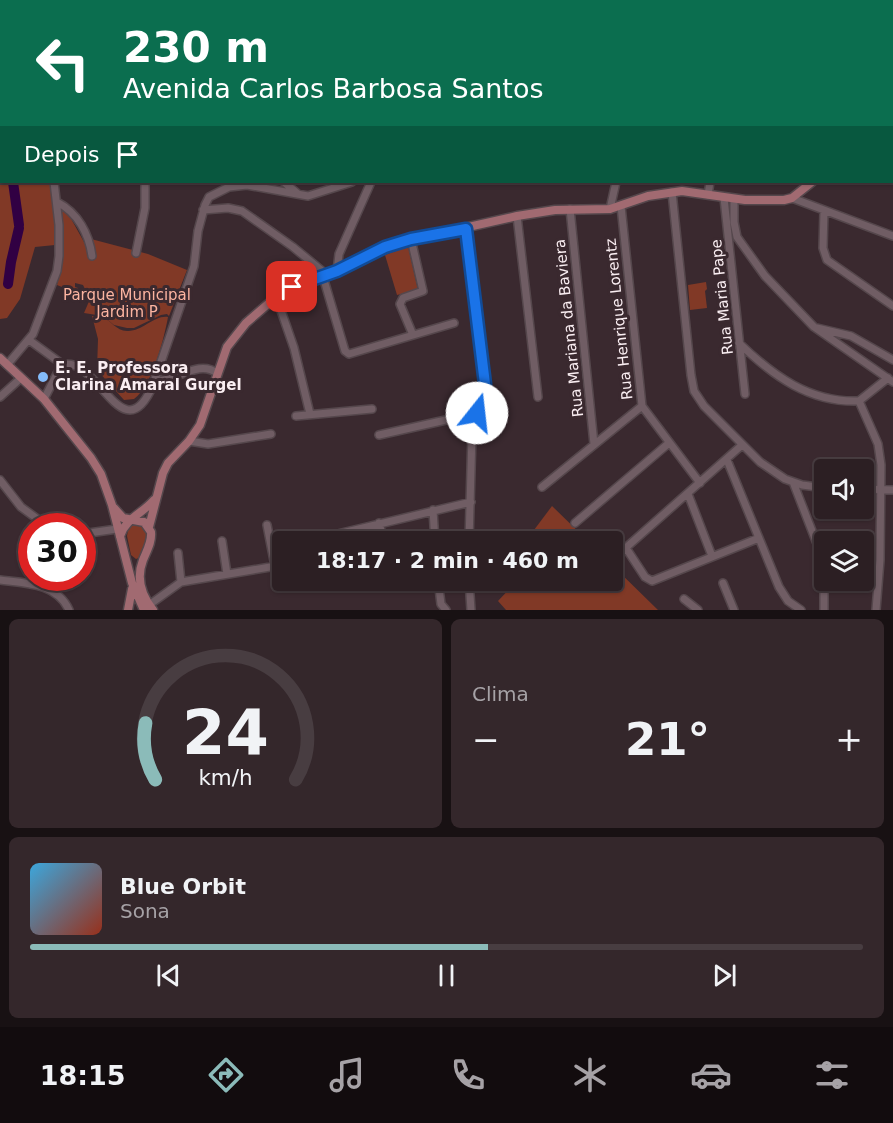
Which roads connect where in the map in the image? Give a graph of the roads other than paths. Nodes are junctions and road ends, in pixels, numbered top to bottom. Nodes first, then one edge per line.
1 (54, 183) edge
2 (145, 183) edge
3 (285, 183) edge
4 (349, 183) edge
5 (371, 183) edge
6 (616, 183) edge
7 (710, 183) edge
8 (811, 183) edge
9 (672, 192) junction
10 (708, 195) junction
11 (300, 196) junction
12 (729, 198) junction
13 (792, 198) junction
14 (57, 202) junction
15 (621, 206) junction
16 (570, 209) junction
17 (610, 209) junction
18 (203, 210) junction
19 (824, 211) junction
20 (517, 216) junction
21 (466, 229) junction
22 (893, 236) edge
23 (737, 237) junction
24 (411, 239) junction
25 (730, 243) junction
26 (136, 253) dead end
27 (92, 256) dead end
28 (337, 271) junction
29 (324, 275) junction
30 (276, 296) junction
31 (893, 306) edge
32 (454, 323) dead end
33 (814, 327) junction
34 (413, 335) junction
35 (29, 340) junction
36 (739, 343) junction
37 (0, 358) edge
38 (893, 360) edge
39 (62, 364) junction
40 (8, 365) junction
41 (217, 373) junction
42 (21, 378) junction
43 (890, 380) edge
44 (155, 381) junction
45 (745, 394) dead end
46 (0, 397) edge
47 (538, 397) dead end
48 (44, 399) junction
49 (861, 404) junction
50 (642, 405) junction
51 (372, 409) dead end
52 (477, 413) junction
53 (310, 414) junction
54 (296, 416) dead end
55 (271, 434) dead end
56 (380, 435) dead end
57 (189, 441) junction
58 (669, 443) junction
59 (594, 444) junction
60 (742, 445) junction
61 (727, 460) junction
62 (0, 480) edge
63 (793, 482) junction
64 (700, 483) junction
65 (814, 486) edge
66 (542, 487) dead end
67 (874, 489) edge
68 (881, 489) junction
69 (893, 490) edge
70 (688, 494) junction
71 (155, 500) junction
72 (471, 502) junction
73 (112, 506) junction
74 (433, 510) junction
75 (29, 513) edge
76 (132, 520) junction
77 (379, 523) junction
78 (575, 523) dead end
79 (267, 525) dead end
80 (149, 527) junction
81 (348, 531) edge
82 (381, 531) edge
83 (434, 531) edge
84 (470, 531) edge
85 (118, 532) junction
86 (96, 533) edge
87 (759, 538) junction
88 (222, 541) dead end
89 (272, 544) edge
90 (626, 548) junction
91 (623, 551) edge
92 (177, 553) dead end
93 (712, 556) junction
94 (126, 559) junction
95 (143, 561) junction
96 (272, 567) edge
97 (227, 574) junction
98 (0, 580) edge
99 (181, 582) junction
100 (132, 583) junction
101 (723, 583) dead end
102 (439, 591) edge
103 (470, 591) edge
104 (684, 599) dead end
105 (788, 601) junction
106 (144, 606) edge
107 (696, 608) edge
108 (445, 609) edge
109 (69, 610) edge
110 (128, 610) edge
111 (471, 610) edge
112 (734, 610) edge
113 (789, 610) edge
114 (801, 610) edge
115 (824, 610) edge
116 (876, 610) edge

1 - 14 street
2 - 26 street
3 - 11 street
4 - 11 street
5 - 28 street
6 - 17 street
7 - 10 street
8 - 13 main road
9 - 10 main road
9 - 15 main road
9 - 60 street
10 - 12 main road
11 - 18 street
12 - 13 main road
12 - 23 street
12 - 25 street, Rua Maria Pape
13 - 19 street
14 - 27 street
14 - 35 street
15 - 17 main road
15 - 50 street, Rua Henrique Lorentz
16 - 17 main road
16 - 20 main road
16 - 59 street, Rua Mariana da Baviera
18 - 29 street
18 - 44 street
19 - 22 street
19 - 31 street
20 - 21 main road
20 - 47 street
21 - 24 main road
21 - 52 street
23 - 25 street
23 - 33 street
24 - 28 main road
24 - 34 street
25 - 36 street, Rua Maria Pape
28 - 29 main road
29 - 30 main road
29 - 34 street
30 - 41 main road
30 - 53 street
32 - 34 street
33 - 38 street
33 - 43 street
35 - 39 street
35 - 40 street
36 - 45 street, Rua Maria Pape
36 - 49 street
37 - 40 main road
39 - 44 street
39 - 48 street
40 - 42 main road
41 - 44 street
41 - 57 main road
42 - 46 street
42 - 48 main road
43 - 49 street
48 - 73 main road
49 - 68 street
50 - 58 street, Rua Henrique Lorentz
50 - 59 street
51 - 53 street
52 - 56 street
52 - 72 street
53 - 54 street
55 - 57 street
57 - 71 main road
58 - 64 street, Rua Henrique Lorentz
58 - 78 street
59 - 66 street
60 - 61 street
60 - 63 street
61 - 64 street
61 - 87 street
62 - 75 street
63 - 65 street
63 - 115 street
64 - 70 street
67 - 68 street
68 - 69 street
68 - 116 street
70 - 90 street
70 - 93 street
71 - 76 main road
71 - 80 main road
72 - 74 street
72 - 84 street
73 - 76 main road
73 - 85 main road
74 - 77 street
74 - 83 street
76 - 80 main road
76 - 85 main road
77 - 81 street
77 - 82 street
79 - 89 street
80 - 95 main road
85 - 86 street
85 - 94 main road
87 - 93 street
87 - 105 street
88 - 97 street
90 - 91 street
90 - 93 street
92 - 99 street
94 - 95 main road
94 - 100 main road
95 - 106 main road
96 - 97 street
97 - 99 street
98 - 109 street
99 - 106 street
100 - 106 main road
100 - 110 main road
101 - 112 street
102 - 108 street
103 - 111 street
104 - 107 street
105 - 113 street
105 - 114 street

